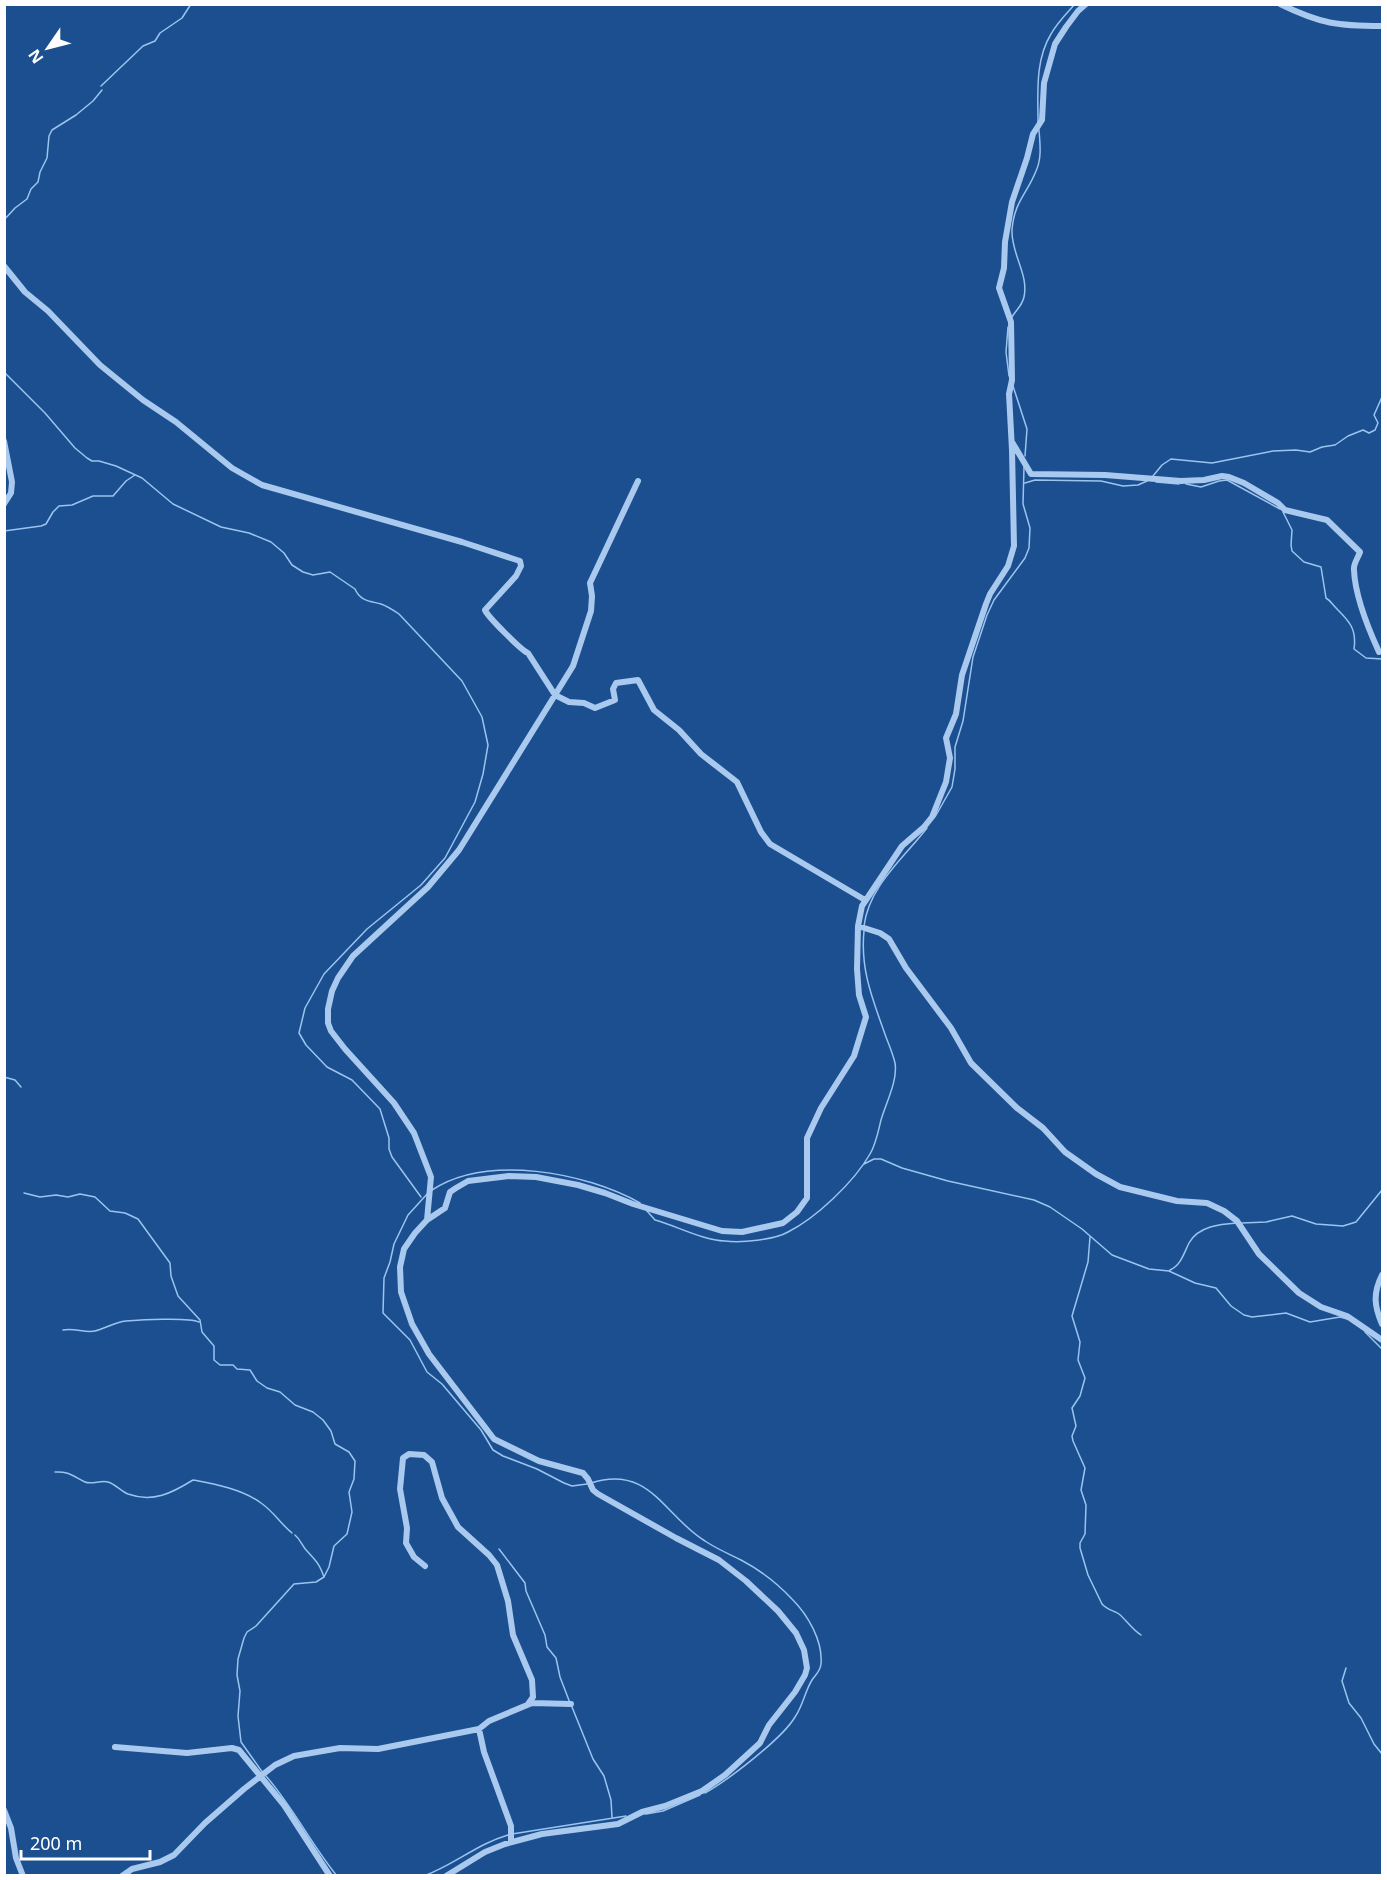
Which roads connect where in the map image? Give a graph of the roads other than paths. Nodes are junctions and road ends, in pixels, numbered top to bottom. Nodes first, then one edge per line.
1 (1086, 4) edge
2 (1280, 4) edge
3 (1383, 26) edge
4 (4, 266) edge
5 (4, 441) edge
6 (1012, 442) junction
7 (638, 481) dead end
8 (4, 504) edge
9 (1379, 652) dead end
10 (555, 695) junction
11 (865, 900) junction
12 (858, 926) junction
13 (427, 1220) junction
14 (1383, 1275) edge
15 (1383, 1324) edge
16 (1383, 1340) edge
17 (425, 1566) dead end
18 (528, 1704) junction
19 (571, 1704) dead end
20 (479, 1729) junction
21 (115, 1748) dead end
22 (260, 1778) junction
23 (4, 1810) edge
24 (512, 1842) junction
25 (23, 1875) edge
26 (122, 1875) edge
27 (330, 1875) edge
28 (446, 1875) edge

1 - 6 street
2 - 3 street
4 - 10 street
5 - 8 street
6 - 9 street
6 - 11 street
7 - 10 street
10 - 11 street
10 - 13 street
11 - 12 street
12 - 13 street
12 - 16 street
13 - 24 street
14 - 15 street
17 - 18 street
18 - 19 street
18 - 20 street
20 - 22 street
20 - 24 street
21 - 22 street
22 - 26 street
22 - 27 street
23 - 25 street
24 - 28 street

